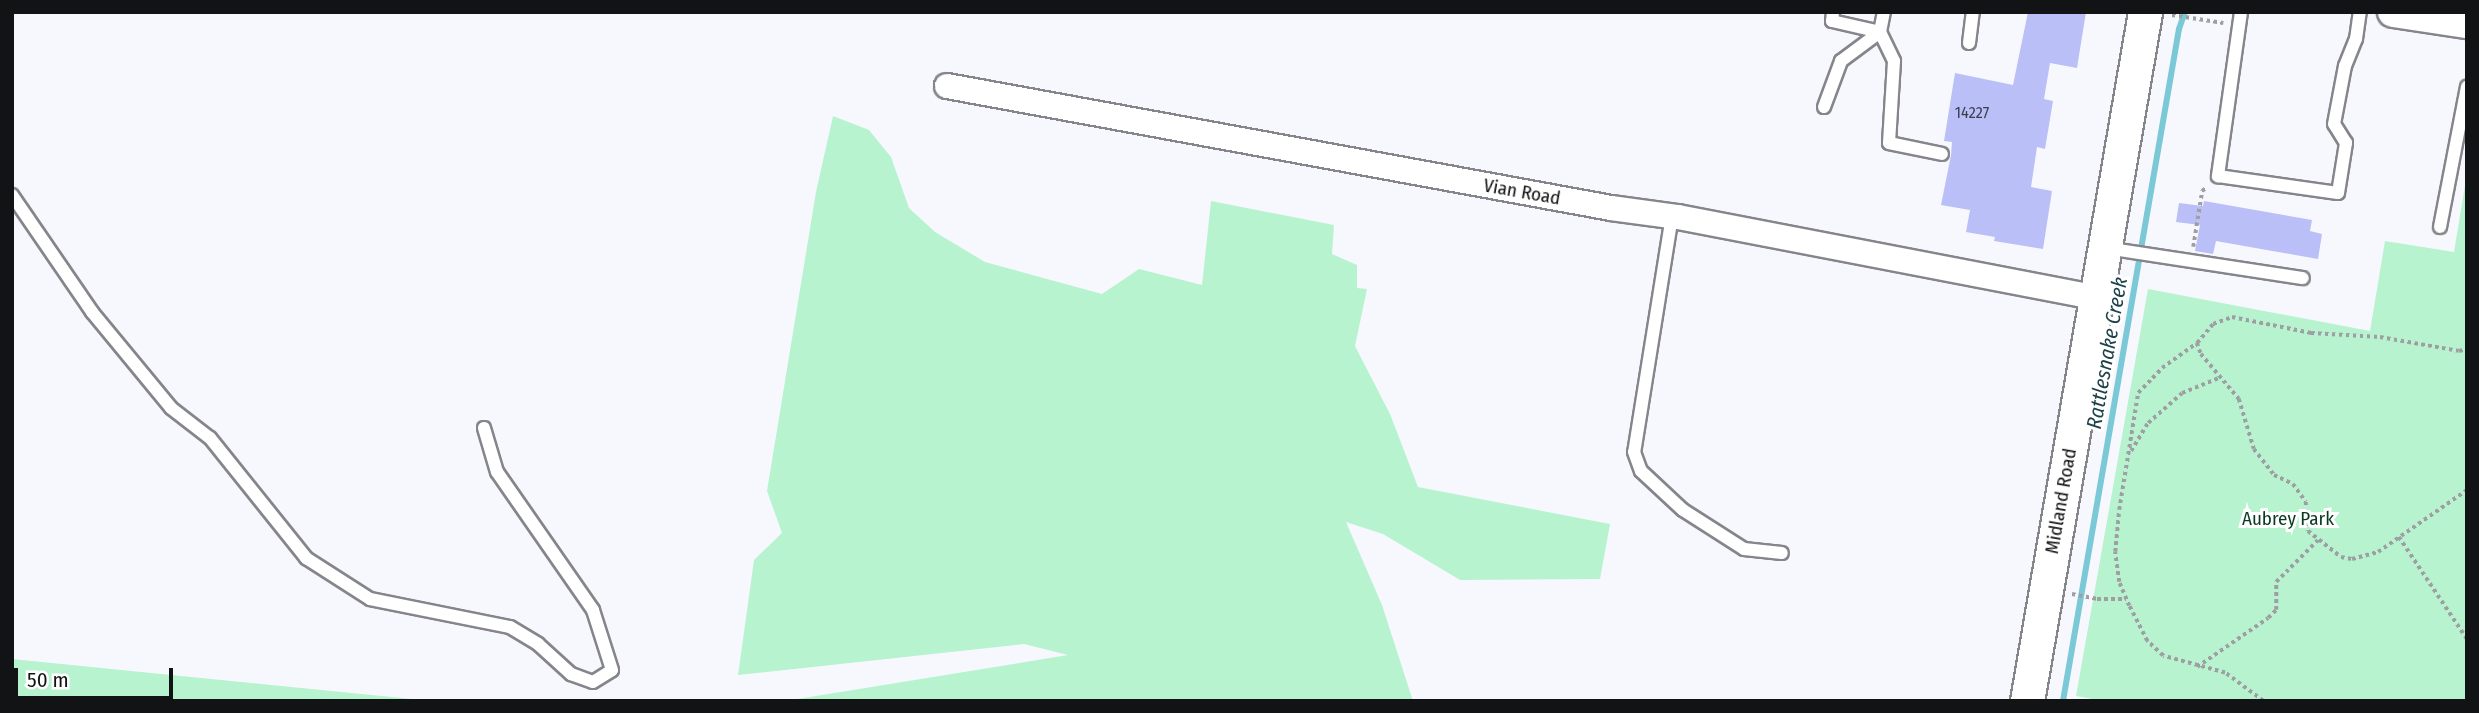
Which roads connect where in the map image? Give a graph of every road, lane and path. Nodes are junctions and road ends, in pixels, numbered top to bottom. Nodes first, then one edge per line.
1 (1833, 12) edge
2 (1884, 12) edge
3 (1973, 12) edge
4 (2241, 12) edge
5 (2360, 12) edge
6 (2393, 12) edge
7 (2159, 14) edge
8 (2204, 20) dead end
9 (2467, 23) edge
10 (1880, 32) junction
11 (1969, 43) dead end
12 (947, 86) dead end
13 (2467, 87) edge
14 (1824, 107) dead end
15 (1942, 154) dead end
16 (2218, 176) junction
17 (12, 195) edge
18 (1672, 216) junction
19 (2440, 227) dead end
20 (2117, 250) junction
21 (2191, 261) junction
22 (2303, 278) dead end
23 (2096, 298) junction
24 (2197, 343) junction
25 (2467, 349) edge
26 (2221, 377) junction
27 (484, 428) dead end
28 (2129, 454) junction
29 (2467, 489) edge
30 (2399, 537) junction
31 (2318, 540) junction
32 (1782, 553) dead end
33 (2071, 594) dead end
34 (2126, 599) junction
35 (2467, 639) edge
36 (2197, 667) junction
37 (2027, 701) edge
38 (2263, 701) edge

1 - 10 lane
2 - 10 lane
3 - 11 lane
4 - 16 lane
5 - 16 lane
6 - 9 street
7 - 8 path
7 - 20 main road, Midland Road
10 - 14 lane
10 - 15 lane
12 - 18 street, Vian Road
13 - 19 lane
16 - 21 path
17 - 27 lane
18 - 23 street, Vian Road
18 - 32 lane
20 - 21 lane
20 - 23 main road, Midland Road
21 - 22 lane
23 - 37 main road, Midland Road
24 - 25 path
24 - 26 path
24 - 28 path
26 - 28 path
26 - 31 path
28 - 34 path
29 - 30 path
30 - 31 path
30 - 35 path
31 - 36 path
33 - 34 path
34 - 36 path
36 - 38 path

